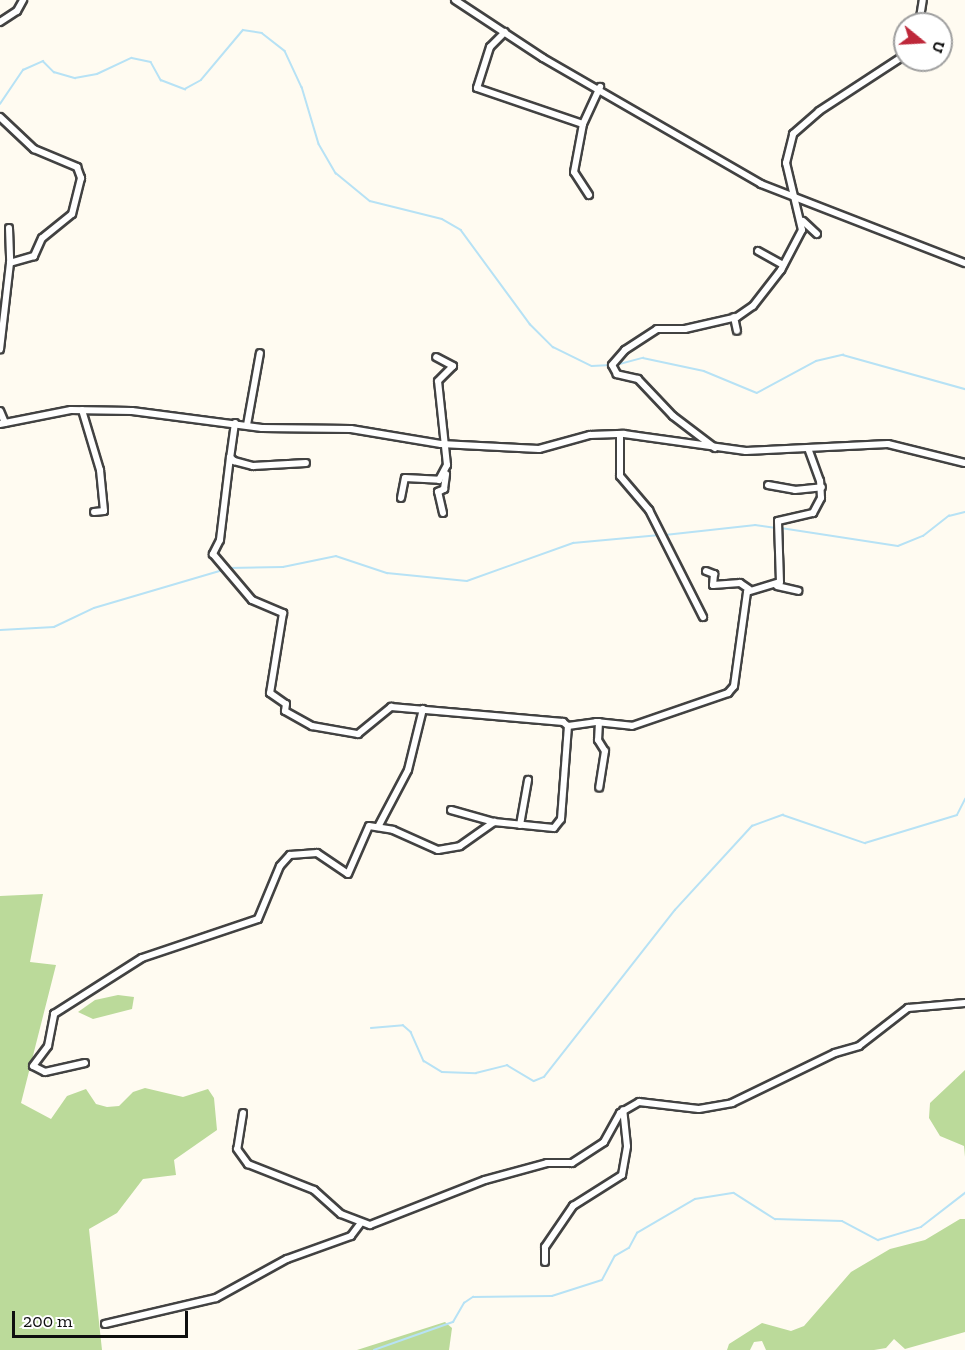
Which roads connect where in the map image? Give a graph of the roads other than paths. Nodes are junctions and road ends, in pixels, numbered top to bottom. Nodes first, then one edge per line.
1 (23, 0) edge
2 (456, 0) edge
3 (0, 22) edge
4 (505, 32) junction
5 (893, 63) edge
6 (600, 87) junction
7 (0, 117) edge
8 (583, 124) junction
9 (589, 195) dead end
10 (794, 197) junction
11 (803, 221) junction
12 (9, 228) dead end
13 (817, 234) dead end
14 (758, 251) dead end
15 (10, 263) junction
16 (965, 263) edge
17 (783, 265) junction
18 (734, 317) junction
19 (737, 331) dead end
20 (0, 349) edge
21 (260, 353) dead end
22 (436, 357) dead end
23 (82, 410) junction
24 (0, 411) edge
25 (3, 423) edge
26 (235, 423) junction
27 (247, 425) junction
28 (620, 434) junction
29 (441, 444) junction
30 (716, 449) junction
31 (809, 450) junction
32 (230, 457) junction
33 (306, 463) dead end
34 (965, 463) edge
35 (447, 465) junction
36 (768, 485) dead end
37 (822, 487) junction
38 (401, 498) dead end
39 (94, 512) dead end
40 (443, 513) dead end
41 (706, 571) dead end
42 (777, 586) junction
43 (748, 589) junction
44 (798, 591) dead end
45 (704, 617) dead end
46 (423, 709) junction
47 (599, 722) junction
48 (568, 726) junction
49 (528, 780) dead end
50 (599, 788) dead end
51 (451, 810) dead end
52 (494, 822) junction
53 (520, 825) junction
54 (378, 827) junction
55 (965, 1003) edge
56 (85, 1063) dead end
57 (623, 1110) junction
58 (243, 1113) dead end
59 (360, 1224) junction
60 (545, 1262) dead end
61 (105, 1324) dead end

1 - 3 street
2 - 4 street
4 - 6 street
4 - 8 street
5 - 10 street
6 - 8 street
6 - 10 street
7 - 15 street
8 - 9 street
10 - 11 street
10 - 16 street
11 - 13 street
11 - 17 street
12 - 15 street
14 - 17 street
15 - 20 street
17 - 18 street
18 - 19 street
18 - 30 street
21 - 27 street
22 - 29 street
23 - 25 street
23 - 26 street
23 - 39 street
24 - 25 street
26 - 27 street
26 - 32 street
27 - 29 street
28 - 29 street
28 - 30 street
28 - 45 street
29 - 35 street
30 - 31 street
31 - 34 street
31 - 37 street
32 - 33 street
32 - 46 street
35 - 38 street
35 - 40 street
36 - 37 street
37 - 42 street
41 - 43 street
42 - 43 street
42 - 44 street
43 - 47 street
46 - 48 street
46 - 54 street
47 - 48 street
47 - 50 street
48 - 53 street
49 - 53 street
51 - 52 street
52 - 53 street
52 - 54 street
54 - 56 street
55 - 57 street
57 - 59 street
57 - 60 street
58 - 59 street
59 - 61 street

